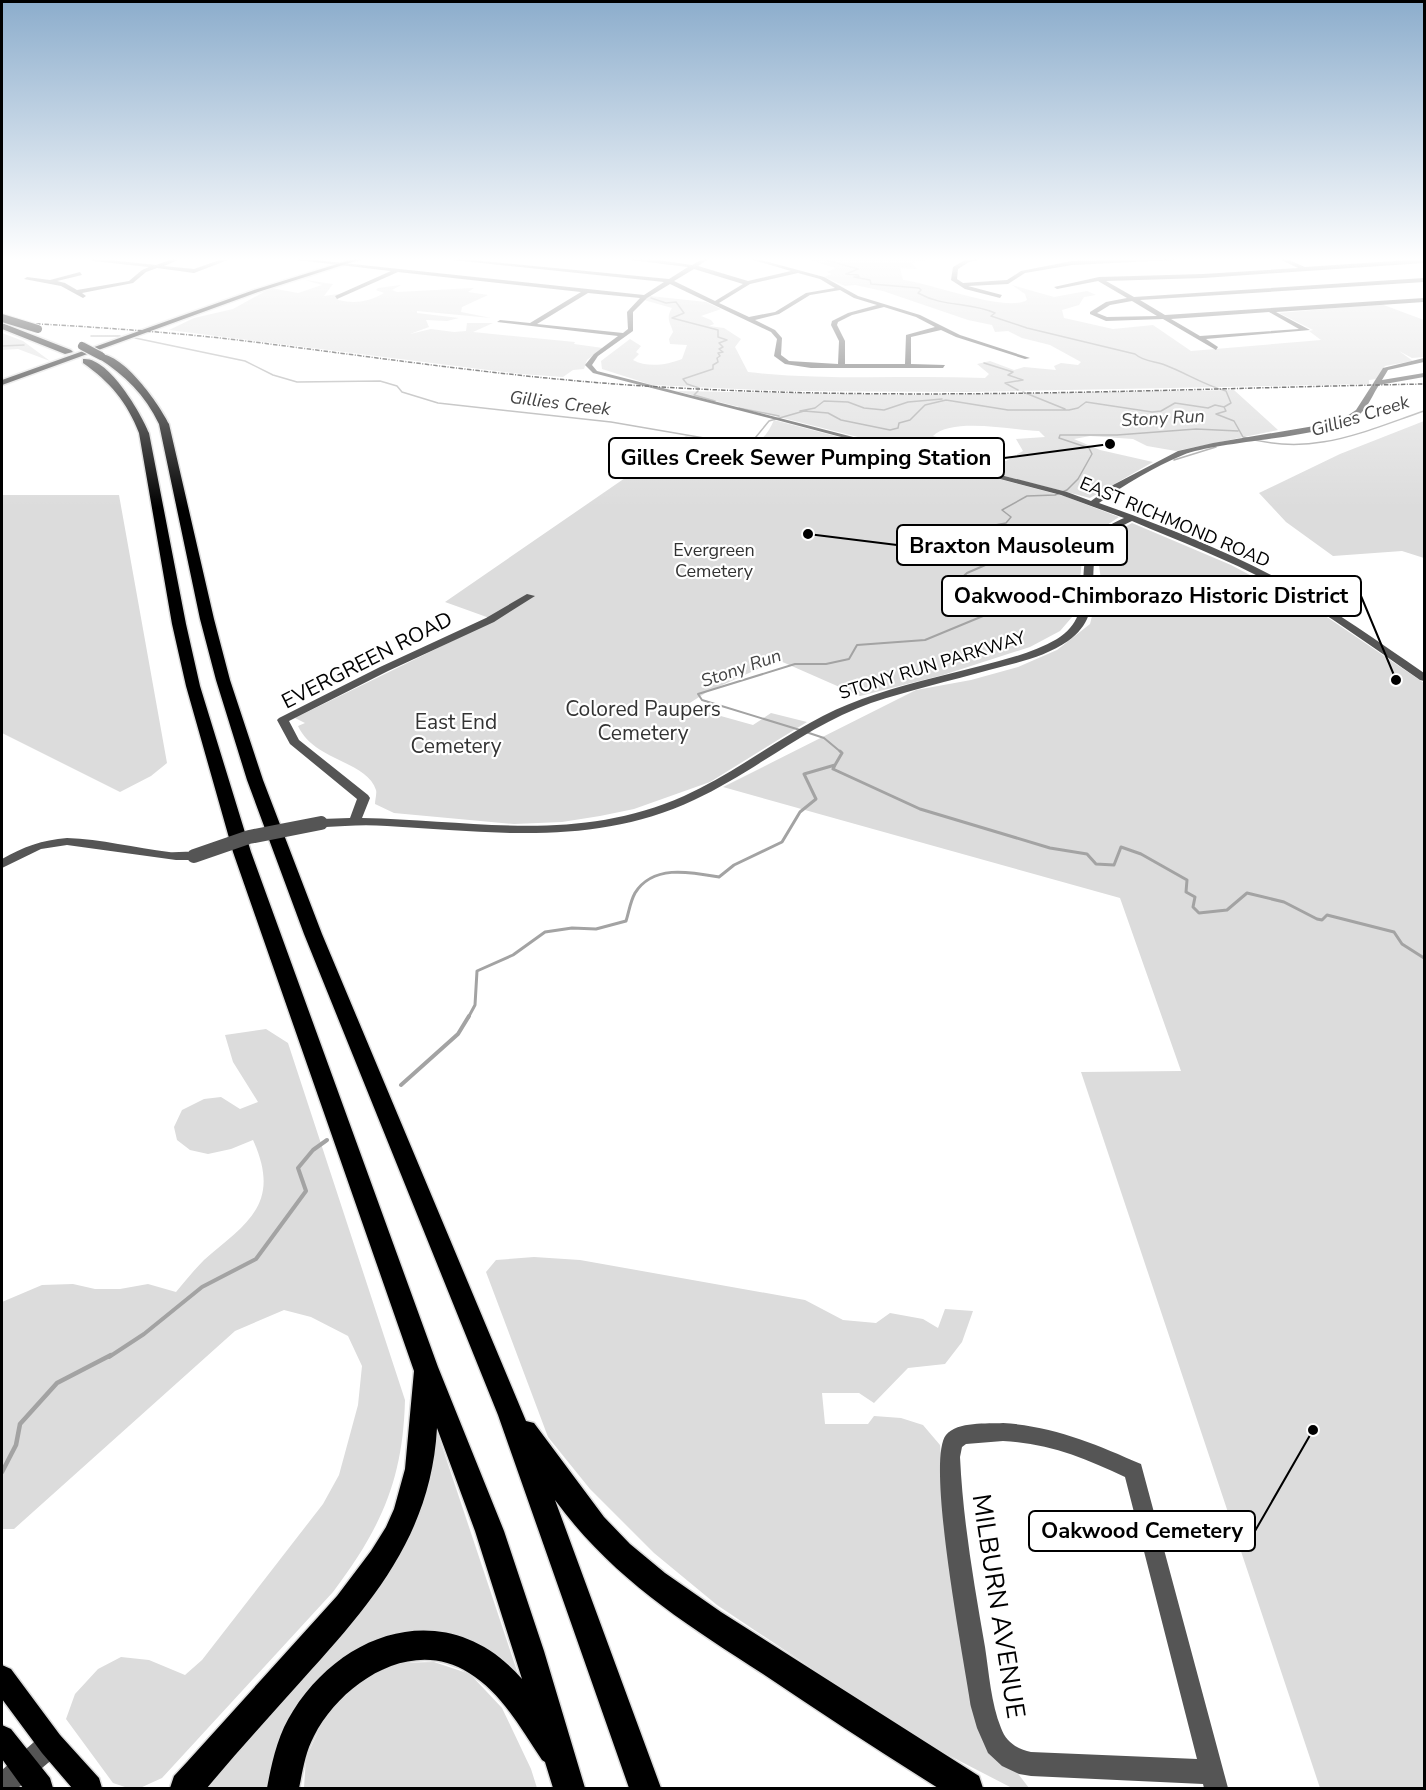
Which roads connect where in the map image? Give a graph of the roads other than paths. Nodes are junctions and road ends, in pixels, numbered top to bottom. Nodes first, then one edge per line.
1 (41, 342) edge
2 (115, 342) edge
3 (616, 342) edge
4 (780, 342) edge
5 (841, 342) edge
6 (908, 342) edge
7 (976, 342) edge
8 (1204, 342) edge
9 (79, 344) dead end
10 (1216, 348) dead end
11 (1028, 358) dead end
12 (1425, 360) edge
13 (841, 366) junction
14 (908, 366) junction
15 (943, 366) dead end
16 (1388, 367) junction
17 (1425, 375) edge
18 (1403, 377) junction
19 (2, 383) edge
20 (1377, 383) junction
21 (1094, 503) junction
22 (1132, 518) junction
23 (530, 596) dead end
24 (1425, 678) edge
25 (356, 820) junction
26 (2, 864) edge
27 (426, 1367) junction
28 (511, 1415) junction
29 (2, 1678) edge
30 (2, 1738) edge
31 (51, 1744) junction
32 (23, 1767) junction
33 (565, 1773) edge
34 (1214, 1780) edge
35 (2, 1786) edge
36 (40, 1788) edge
37 (89, 1788) edge
38 (186, 1788) edge
39 (283, 1788) edge
40 (645, 1788) edge
41 (967, 1788) edge

1 - 27 highway
2 - 19 main road
3 - 21 street, EAST RICHMOND ROAD
4 - 13 street
5 - 13 street
6 - 14 street
7 - 11 street
8 - 10 street
9 - 28 highway, bridge
12 - 16 street
13 - 14 street
14 - 15 street
16 - 18 street
16 - 20 street
17 - 18 street
18 - 20 street
20 - 21 street
21 - 22 street, EAST RICHMOND ROAD
22 - 24 street, EAST RICHMOND ROAD
22 - 25 street, STONY RUN PARKWAY
23 - 25 street, EVERGREEN ROAD
25 - 26 street, STONY RUN PARKWAY, bridge
27 - 33 highway
27 - 38 highway
28 - 40 highway
28 - 41 highway
29 - 31 main road
30 - 32 main road
31 - 32 street
31 - 37 main road
32 - 35 street
32 - 36 main road
33 - 39 highway
34 - 34 street, MILBURN AVENUE

